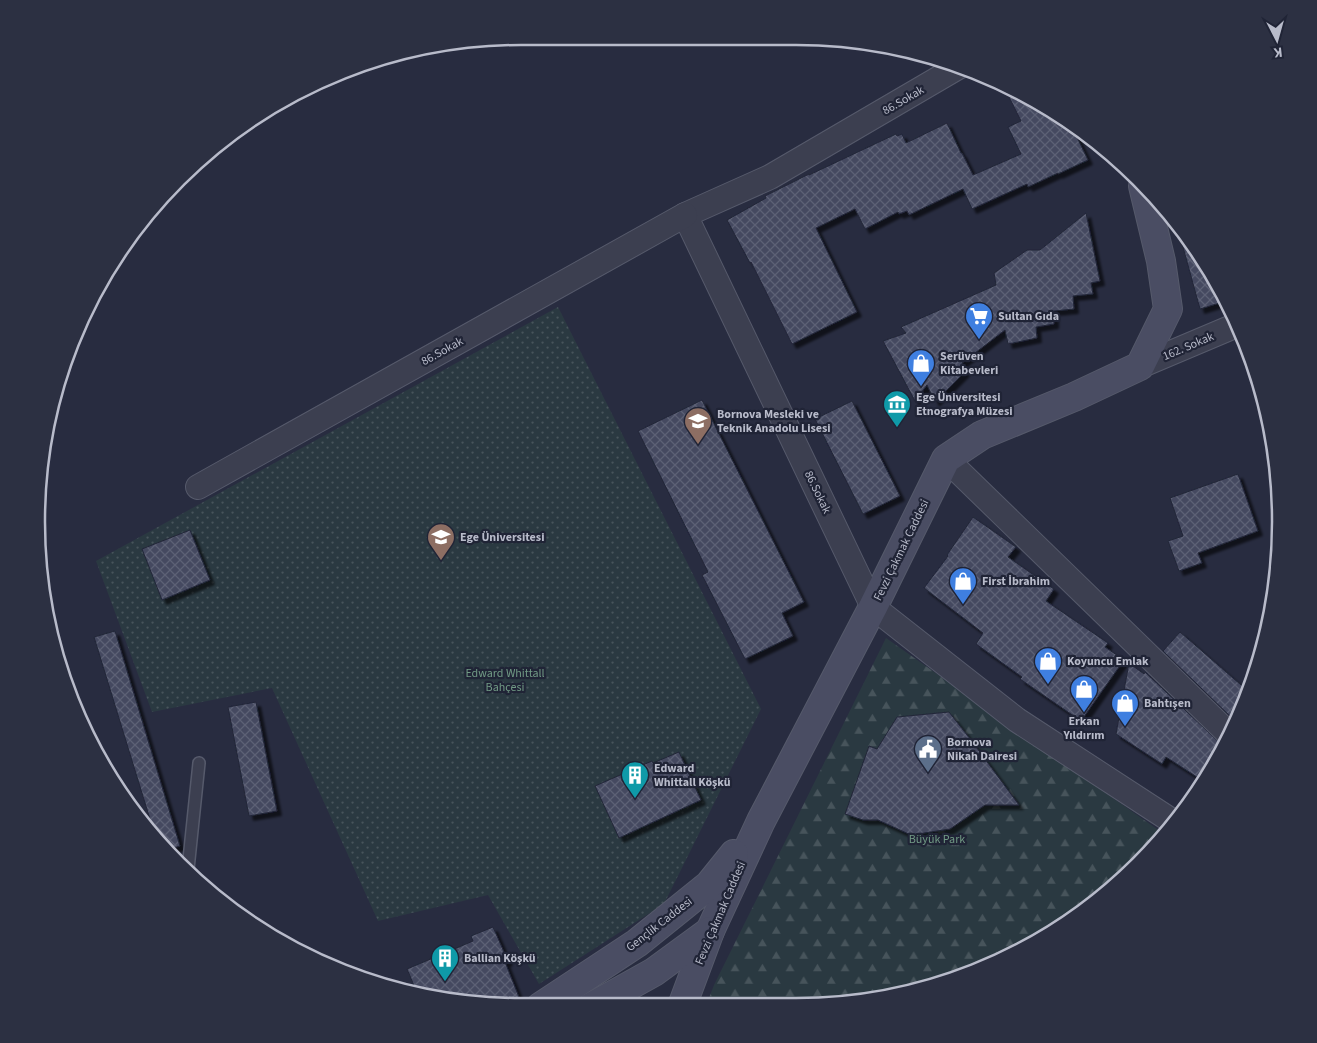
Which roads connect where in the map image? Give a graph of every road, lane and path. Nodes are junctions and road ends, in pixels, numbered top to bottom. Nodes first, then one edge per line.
1 (952, 71) edge
2 (1146, 199) edge
3 (685, 215) junction
4 (1231, 328) edge
5 (1237, 341) edge
6 (1188, 346) junction
7 (1140, 366) junction
8 (946, 459) junction
9 (198, 487) dead end
10 (873, 607) junction
11 (1224, 729) edge
12 (199, 763) dead end
13 (1168, 819) edge
14 (760, 821) junction
15 (189, 862) edge
16 (710, 931) junction
17 (637, 943) junction
18 (654, 972) junction
19 (554, 998) edge
20 (606, 998) edge
21 (670, 998) edge
22 (685, 998) edge

1 - 3 street, 86.Sokak
2 - 7 main road
3 - 9 street, 86.Sokak
3 - 10 street, 86.Sokak
4 - 6 street, 162. Sokak
5 - 6 street
6 - 7 street, 162. Sokak
7 - 8 main road
8 - 10 main road, Fevzi Çakmak Caddesi
8 - 11 street
10 - 13 street
10 - 14 main road, Fevzi Çakmak Caddesi
12 - 15 lane
14 - 16 main road, Fevzi Çakmak Caddesi
14 - 17 main road, Gençlik Caddesi
16 - 18 main road
16 - 22 main road, Fevzi Çakmak Caddesi
17 - 18 main road
17 - 19 main road, Gençlik Caddesi
18 - 20 main road
18 - 21 main road

